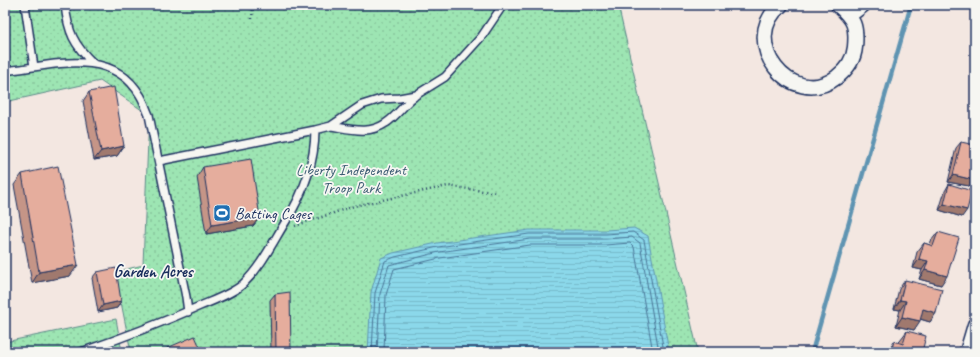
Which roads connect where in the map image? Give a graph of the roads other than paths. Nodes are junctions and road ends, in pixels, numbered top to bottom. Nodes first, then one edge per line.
1 (25, 5) edge
2 (65, 5) edge
3 (503, 5) edge
4 (781, 5) edge
5 (838, 5) edge
6 (863, 5) edge
7 (850, 16) junction
8 (93, 63) junction
9 (34, 67) junction
10 (5, 72) edge
11 (416, 95) junction
12 (331, 126) junction
13 (315, 130) junction
14 (158, 161) junction
15 (188, 312) junction
16 (975, 325) edge
17 (81, 352) edge
18 (967, 352) edge

1 - 9 lane
2 - 8 lane
3 - 11 lane
4 - 7 street
5 - 7 street
6 - 7 street
8 - 9 lane
8 - 14 lane
9 - 10 lane
11 - 12 lane
11 - 12 lane
12 - 13 lane
13 - 14 lane
13 - 15 lane
14 - 15 lane
15 - 17 lane
16 - 18 street

